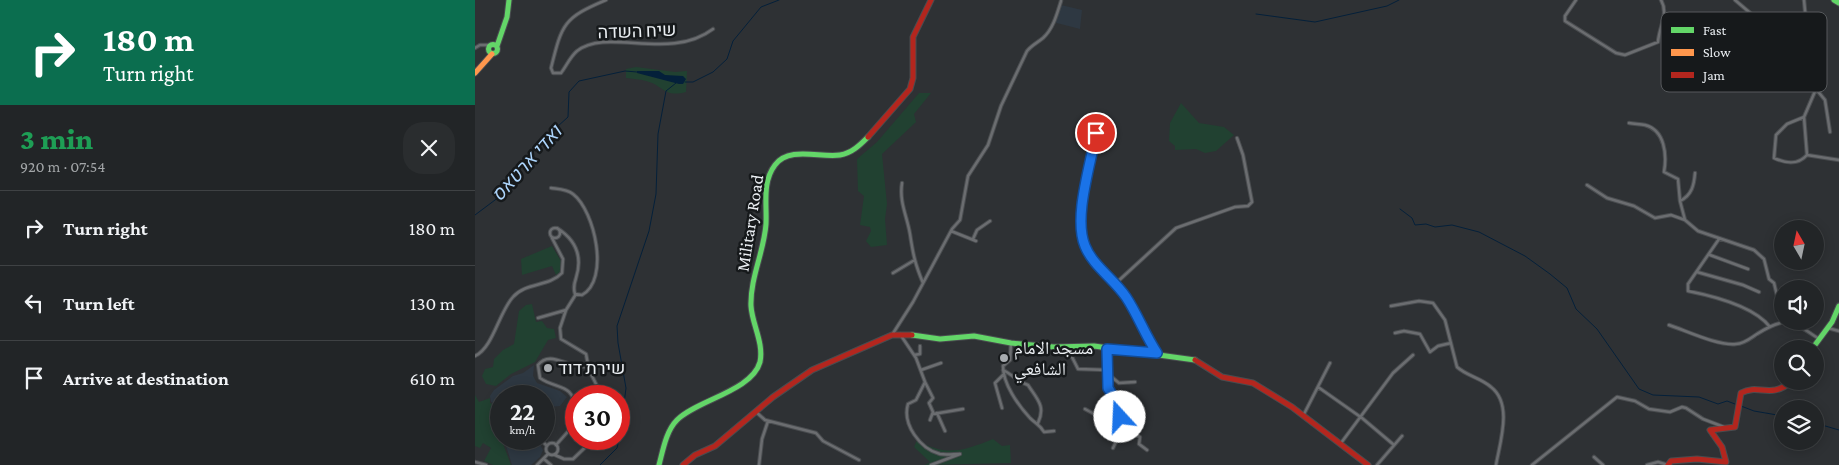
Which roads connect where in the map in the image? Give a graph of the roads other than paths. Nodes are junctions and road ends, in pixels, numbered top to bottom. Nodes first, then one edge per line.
1 (509, 0) edge
2 (606, 0) edge
3 (931, 0) edge
4 (1575, 0) edge
5 (1661, 0) edge
6 (1735, 0) edge
7 (1834, 0) edge
8 (1061, 1) edge
9 (1839, 3) edge
10 (1664, 12) edge
11 (1749, 12) edge
12 (713, 29) dead end
13 (1661, 32) edge
14 (475, 48) edge
15 (491, 48) junction
16 (475, 73) edge
17 (1815, 92) edge
18 (1818, 92) edge
19 (1804, 117) junction
20 (1629, 123) dead end
21 (1830, 132) dead end
22 (1096, 133) dead end
23 (1237, 138) dead end
24 (1807, 155) junction
25 (1839, 160) edge
26 (1695, 173) dead end
27 (902, 183) dead end
28 (1587, 186) dead end
29 (551, 188) dead end
30 (1680, 201) junction
31 (990, 220) dead end
32 (1685, 220) junction
33 (557, 228) junction
34 (951, 231) junction
35 (557, 237) junction
36 (552, 238) junction
37 (571, 238) junction
38 (973, 239) junction
39 (1719, 239) junction
40 (976, 241) dead end
41 (559, 250) junction
42 (1710, 254) junction
43 (913, 261) junction
44 (1748, 269) dead end
45 (1697, 272) junction
46 (893, 273) dead end
47 (1774, 283) edge
48 (923, 284) junction
49 (1115, 284) junction
50 (1759, 292) dead end
51 (576, 294) junction
52 (1391, 306) dead end
53 (1839, 306) edge
54 (566, 310) junction
55 (538, 318) dead end
56 (1669, 325) dead end
57 (1774, 325) edge
58 (1769, 327) junction
59 (1828, 328) junction
60 (1806, 330) edge
61 (1839, 331) edge
62 (1395, 333) dead end
63 (900, 334) junction
64 (892, 335) junction
65 (1820, 339) joint
66 (1451, 343) junction
67 (1011, 344) junction
68 (921, 346) dead end
69 (1067, 347) junction
70 (1107, 349) junction
71 (1157, 353) junction
72 (914, 355) junction
73 (1413, 355) dead end
74 (475, 356) edge
75 (1330, 363) dead end
76 (941, 364) dead end
77 (588, 366) junction
78 (921, 370) junction
79 (1003, 370) junction
80 (1108, 370) junction
81 (1003, 374) junction
82 (1108, 374) junction
83 (925, 382) junction
84 (1135, 382) dead end
85 (597, 385) edge
86 (1317, 387) junction
87 (565, 389) edge
88 (1782, 390) edge
89 (1002, 408) dead end
90 (963, 409) dead end
91 (1085, 409) dead end
92 (755, 411) junction
93 (935, 414) junction
94 (1303, 416) junction
95 (1361, 416) junction
96 (1120, 417) junction
97 (930, 420) dead end
98 (768, 421) junction
99 (1038, 423) junction
100 (1724, 428) junction
101 (1122, 429) junction
102 (945, 431) dead end
103 (1054, 431) dead end
104 (565, 435) edge
105 (1402, 436) dead end
106 (1341, 443) junction
107 (556, 445) joint
108 (1394, 445) junction
109 (1113, 448) dead end
110 (548, 450) edge
111 (582, 450) edge
112 (1147, 450) dead end
113 (548, 454) junction
114 (555, 455) junction
115 (1594, 457) dead end
116 (544, 459) junction
117 (859, 460) dead end
118 (475, 462) edge
119 (486, 465) edge
120 (537, 465) edge
121 (551, 465) edge
122 (659, 465) edge
123 (683, 465) edge
124 (759, 465) edge
125 (931, 465) edge
126 (1368, 465) edge
127 (1377, 465) edge
128 (1496, 465) edge
129 (1532, 465) edge
130 (1603, 465) edge
131 (1647, 465) edge
132 (1668, 465) edge

1 - 15 street
2 - 12 street, שיח השדה
3 - 122 street, Military Road
4 - 13 street
5 - 10 street
6 - 11 street
7 - 9 street
8 - 34 street
14 - 15 street
15 - 16 street
17 - 19 street
18 - 21 street
19 - 24 street
19 - 24 street
20 - 30 street
22 - 49 street
23 - 49 street
24 - 25 street
26 - 30 street
27 - 43 street
28 - 32 street
29 - 51 street
30 - 32 street
31 - 38 street
32 - 39 street
33 - 35 street
33 - 36 street
33 - 37 street
34 - 38 street
34 - 48 street
35 - 36 street
35 - 37 street
35 - 41 street
36 - 41 street
37 - 51 street
38 - 40 street
39 - 42 street
39 - 47 street
41 - 74 street
42 - 44 street
42 - 45 street
43 - 46 street
43 - 48 street
45 - 50 street
45 - 58 street
48 - 64 street
49 - 71 street
51 - 54 street
52 - 66 street
53 - 59 street
54 - 55 street
54 - 77 street
56 - 58 street
57 - 58 street
59 - 61 street
59 - 65 street
60 - 65 street
62 - 66 street
63 - 64 street
63 - 67 street
63 - 72 street
64 - 92 street
66 - 128 street
67 - 69 street
67 - 79 street
68 - 72 street
69 - 70 street
69 - 80 street
70 - 71 street
70 - 80 street
71 - 94 street
72 - 78 street
73 - 95 street
75 - 86 street
76 - 78 street
77 - 85 street
77 - 87 street
78 - 83 street
79 - 81 street
79 - 99 street
80 - 82 street
81 - 89 street
81 - 99 street
82 - 84 street
82 - 96 street
83 - 93 street
83 - 125 street
86 - 94 street
86 - 95 street
88 - 100 street
90 - 93 street
91 - 96 street
92 - 98 street
92 - 123 street
93 - 97 street
93 - 102 street
94 - 106 street
95 - 106 street
95 - 108 street
96 - 101 street
98 - 117 street
98 - 124 street
99 - 103 street
100 - 129 street
100 - 132 street
101 - 109 street
101 - 112 street
104 - 107 street
105 - 108 street
106 - 126 street
107 - 114 street
108 - 127 street
110 - 113 street
111 - 114 street
113 - 114 street
113 - 116 street
115 - 130 street
116 - 120 street
116 - 121 street
118 - 119 street
131 - 132 street

